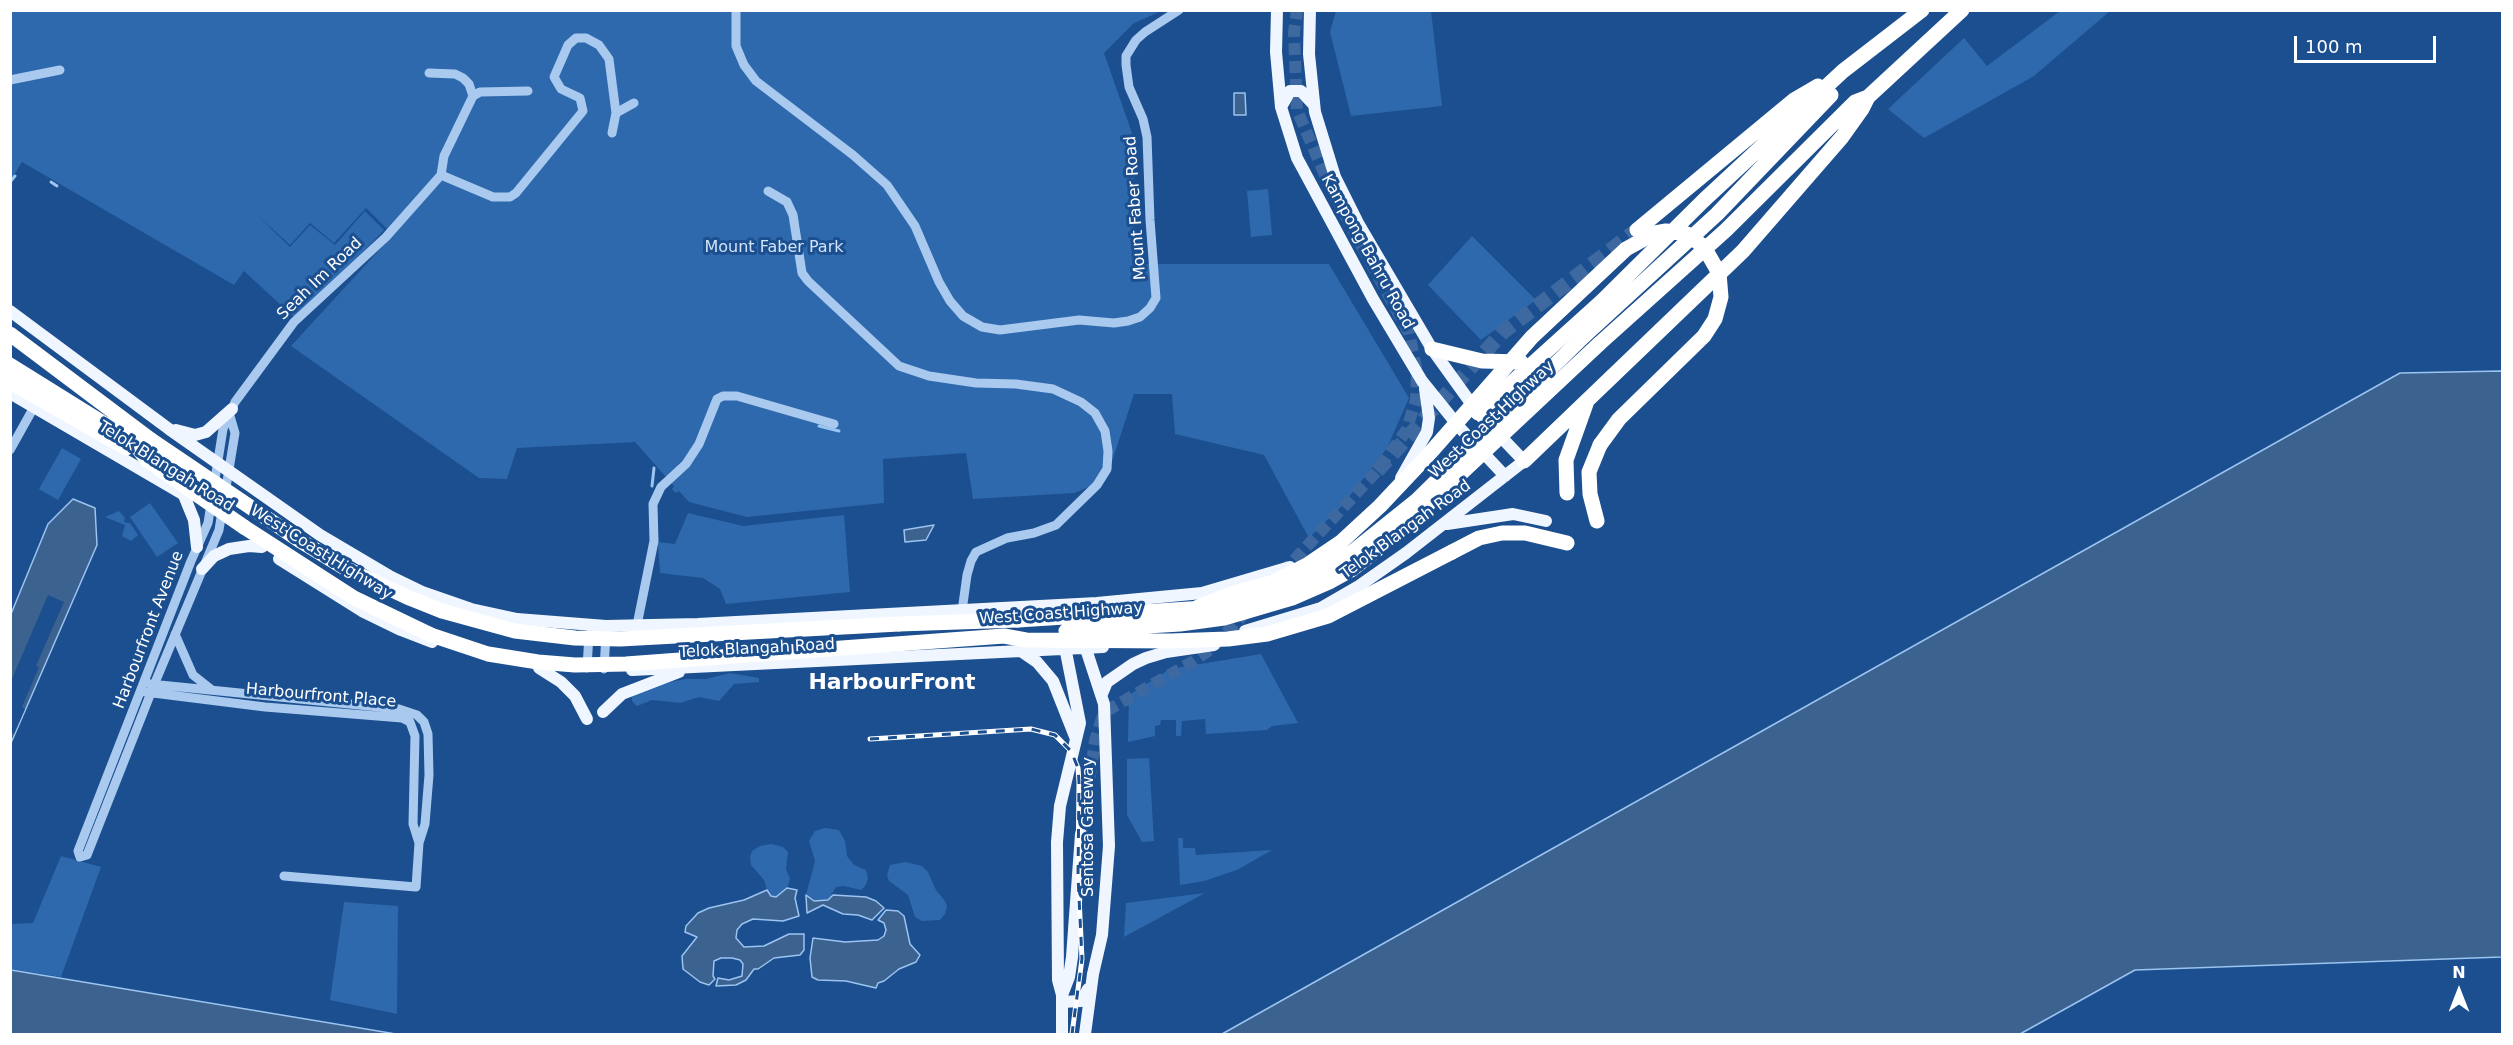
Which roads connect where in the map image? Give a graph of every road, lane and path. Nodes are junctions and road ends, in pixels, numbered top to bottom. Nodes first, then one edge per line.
1 (736, 10) edge
2 (1179, 10) edge
3 (1277, 10) edge
4 (1310, 10) edge
5 (1922, 10) edge
6 (1962, 10) edge
7 (60, 70) dead end
8 (1843, 71) junction
9 (429, 74) dead end
10 (10, 80) edge
11 (528, 91) dead end
12 (473, 96) junction
13 (1868, 97) junction
14 (634, 103) dead end
15 (1314, 105) junction
16 (1281, 107) junction
17 (616, 113) junction
18 (612, 133) dead end
19 (441, 175) junction
20 (768, 191) dead end
21 (1637, 230) tunnel mouth
22 (10, 311) edge
23 (10, 334) edge
24 (1432, 349) junction
25 (10, 356) edge
26 (1535, 360) junction
27 (10, 365) edge
28 (1422, 381) junction
29 (10, 382) edge
30 (10, 393) edge
31 (1588, 400) junction
32 (34, 407) junction
33 (231, 413) junction
34 (1478, 413) junction
35 (834, 424) dead end
36 (1460, 428) junction
37 (169, 429) junction
38 (151, 440) junction
39 (10, 450) edge
40 (147, 460) junction
41 (1524, 461) junction
42 (217, 463) junction
43 (1415, 468) junction
44 (230, 472) junction
45 (1505, 476) junction
46 (1399, 482) junction
47 (183, 493) junction
48 (1567, 493) dead end
49 (210, 511) junction
50 (222, 520) junction
51 (1546, 521) dead end
52 (1597, 521) dead end
53 (1443, 525) junction
54 (1567, 543) dead end
55 (197, 547) junction
56 (262, 547) junction
57 (202, 569) junction
58 (1113, 602) junction
59 (1035, 607) junction
60 (1198, 607) junction
61 (962, 611) junction
62 (698, 624) junction
63 (637, 625) junction
64 (1073, 625) junction
65 (590, 626) junction
66 (606, 626) junction
67 (1266, 626) junction
68 (175, 634) junction
69 (1004, 636) junction
70 (1086, 648) junction
71 (1064, 650) junction
72 (1021, 651) junction
73 (539, 668) junction
74 (699, 668) junction
75 (686, 669) junction
76 (587, 670) junction
77 (604, 671) junction
78 (147, 688) junction
79 (212, 690) junction
80 (1102, 694) junction
81 (603, 712) dead end
82 (587, 719) dead end
83 (1077, 740) junction
84 (1081, 834) tunnel mouth
85 (419, 843) junction
86 (83, 853) dead end
87 (284, 876) dead end
88 (1093, 974) junction
89 (1062, 999) junction
90 (1062, 1035) edge
91 (1085, 1035) edge

1 - 2 street, Mount Faber Road
3 - 16 main road, Kampong Bahru Road
4 - 15 main road, Kampong Bahru Road
5 - 8 highway
5 - 60 highway, West Coast Highway, bridge
6 - 13 highway, West Coast Highway
7 - 10 street
8 - 21 highway
8 - 26 highway
9 - 12 street
11 - 12 street
12 - 19 street, Seah Im Road
13 - 31 highway
13 - 69 highway, West Coast Highway, bridge
14 - 17 street
15 - 16 main road
15 - 24 main road, Kampong Bahru Road
16 - 28 main road, Kampong Bahru Road
17 - 18 street
17 - 19 street
19 - 33 street, Seah Im Road
20 - 61 street
22 - 37 main road, Telok Blangah Road
23 - 38 highway
24 - 26 highway
24 - 34 main road, Kampong Bahru Road
25 - 38 highway, West Coast Highway
26 - 34 highway
27 - 40 highway
28 - 36 main road, Kampong Bahru Road
28 - 46 main road
29 - 40 highway, West Coast Highway
30 - 32 main road, Telok Blangah Road
31 - 41 highway
31 - 48 highway
32 - 39 street
32 - 47 main road, Telok Blangah Road
33 - 37 main road
33 - 42 street, Harbourfront Avenue
33 - 44 street
34 - 36 main road, Telok Blangah Road
34 - 41 main road, Kampong Bahru Road
35 - 63 street
36 - 43 main road, Telok Blangah Road
36 - 45 main road, Kampong Bahru Road
37 - 42 main road, Telok Blangah Road
38 - 60 highway, West Coast Highway, bridge
40 - 69 highway, West Coast Highway, bridge
41 - 45 main road, Telok Blangah Road
42 - 44 main road, Telok Blangah Road
42 - 49 street, Harbourfront Avenue
43 - 46 main road, Telok Blangah Road
43 - 52 highway, bridge
43 - 60 highway, bridge
44 - 50 street
44 - 65 main road, Telok Blangah Road
45 - 53 main road, Telok Blangah Road
46 - 58 main road, Telok Blangah Road
47 - 49 main road, Telok Blangah Road
47 - 55 main road
49 - 50 main road, Telok Blangah Road
49 - 55 street, Harbourfront Avenue
50 - 56 main road, Telok Blangah Road
50 - 57 street, Harbourfront Avenue
51 - 53 main road
53 - 67 main road, Telok Blangah Road
54 - 69 highway, bridge
55 - 78 street, Harbourfront Avenue
56 - 57 main road
56 - 73 main road, Telok Blangah Road
57 - 68 street, Harbourfront Avenue
58 - 59 main road, Telok Blangah Road
58 - 64 main road
59 - 61 main road, Telok Blangah Road
59 - 64 main road
61 - 62 main road, Telok Blangah Road
62 - 63 main road, Telok Blangah Road
62 - 74 main road
63 - 66 main road, Telok Blangah Road
64 - 70 main road, Sentosa Gateway
64 - 71 main road
65 - 66 main road, Telok Blangah Road
65 - 76 street
66 - 77 street
67 - 70 main road, Telok Blangah Road
67 - 80 main road
68 - 78 street, Harbourfront Avenue
68 - 79 street
70 - 71 main road, Telok Blangah Road
70 - 80 main road, Sentosa Gateway
71 - 72 main road, Telok Blangah Road
71 - 83 main road, Sentosa Gateway
72 - 74 main road, Telok Blangah Road
72 - 83 main road
73 - 76 main road, Telok Blangah Road
73 - 82 main road
74 - 75 main road, Telok Blangah Road
75 - 77 main road, Telok Blangah Road
75 - 81 main road
76 - 77 main road, Telok Blangah Road
78 - 79 street, Harbourfront Place
78 - 85 street, Harbourfront Place
78 - 86 street, Harbourfront Avenue
79 - 85 street, Harbourfront Place
80 - 88 main road, Sentosa Gateway
83 - 89 main road, Sentosa Gateway
84 - 89 main road
85 - 87 street, Harbourfront Place
88 - 89 main road
88 - 91 main road, Sentosa Gateway
89 - 90 main road, Sentosa Gateway

